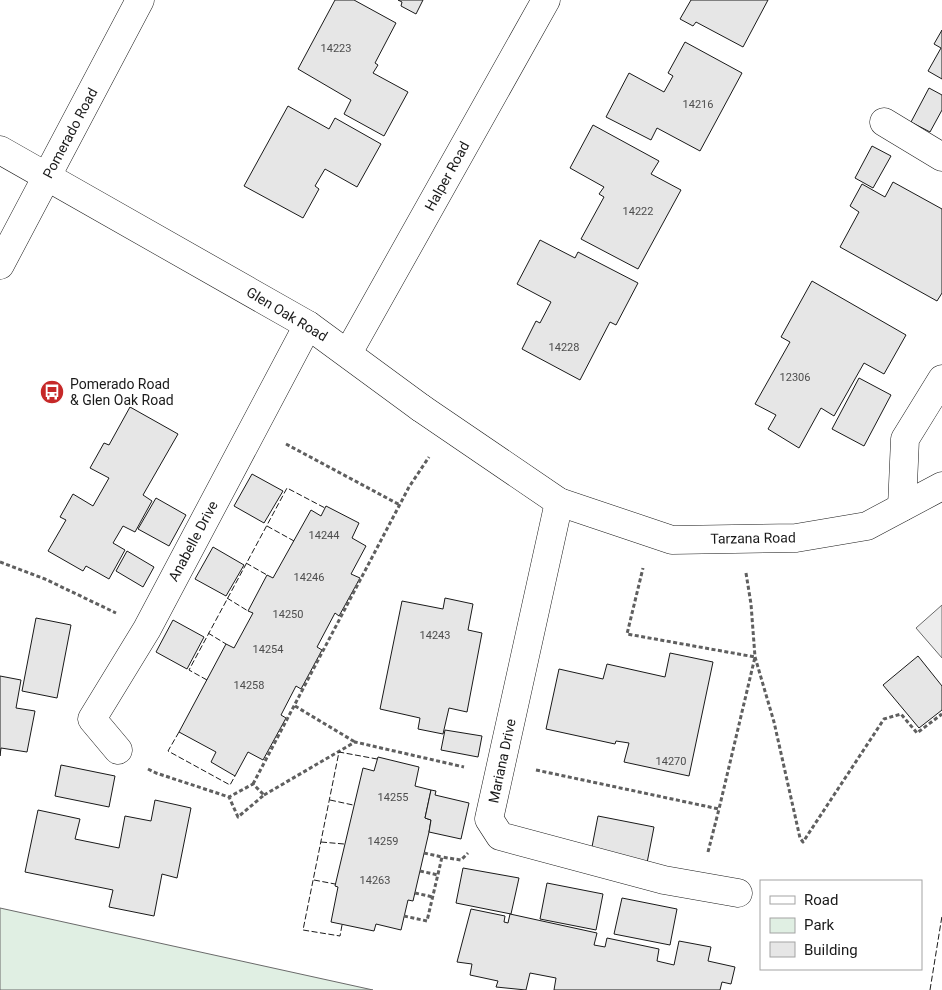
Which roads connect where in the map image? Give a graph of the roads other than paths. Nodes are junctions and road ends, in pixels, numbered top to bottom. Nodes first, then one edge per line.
1 (140, 0) edge
2 (546, 0) edge
3 (884, 122) dead end
4 (0, 150) edge
5 (942, 157) edge
6 (48, 176) junction
7 (0, 265) edge
8 (308, 325) junction
9 (348, 353) junction
10 (942, 379) edge
11 (942, 486) edge
12 (559, 502) junction
13 (902, 507) junction
14 (118, 750) road end
15 (738, 893) dead end

1 - 6 street, Pomerado Road
2 - 9 street, Halper Road
3 - 5 street
4 - 6 street, Glen Oak Road
6 - 7 street, Pomerado Road
6 - 8 street, Glen Oak Road
8 - 9 street, Glen Oak Road
8 - 14 street, Anabelle Drive
9 - 12 street, Glen Oak Road
10 - 13 street
11 - 13 street, Tarzana Road
12 - 13 street, Tarzana Road
12 - 15 street, Mariana Drive

